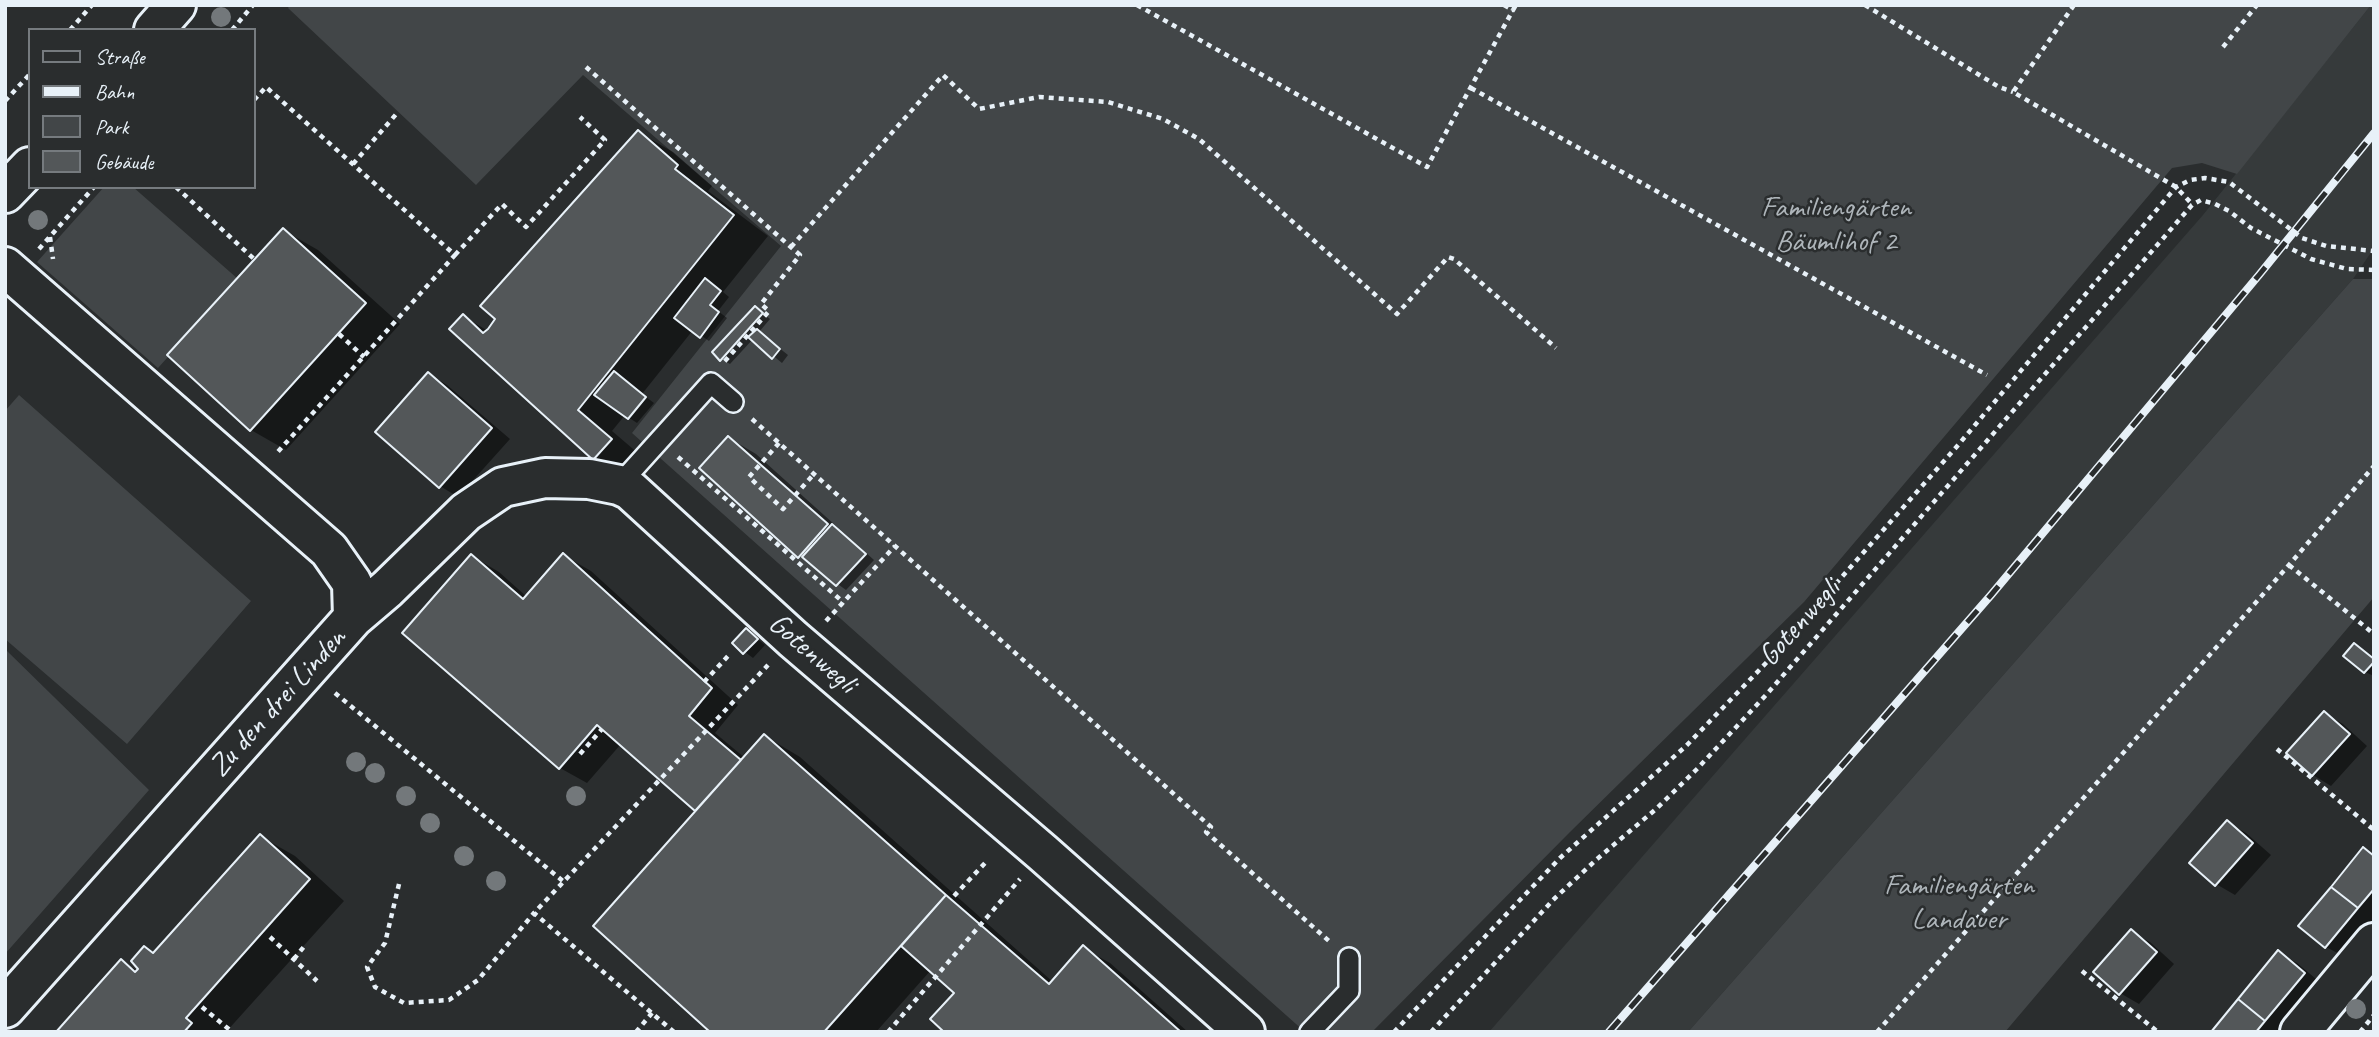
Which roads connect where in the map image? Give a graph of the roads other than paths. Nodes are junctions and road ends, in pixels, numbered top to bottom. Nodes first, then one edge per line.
1 (176, 5) edge
2 (156, 28) edge
3 (28, 169) edge
4 (5, 193) edge
5 (21, 259) edge
6 (733, 402) road end
7 (619, 485) junction
8 (353, 618) junction
9 (2374, 943) edge
10 (1349, 958) road end
11 (5, 1008) edge
12 (1245, 1032) edge
13 (1310, 1032) edge
14 (2300, 1032) edge

1 - 2 street
3 - 4 street
5 - 8 street, Zu den drei Linden
6 - 7 lane
7 - 8 street, Gotenwegli
7 - 12 street, Gotenwegli
8 - 11 street, Zu den drei Linden
9 - 14 street
10 - 13 lane

